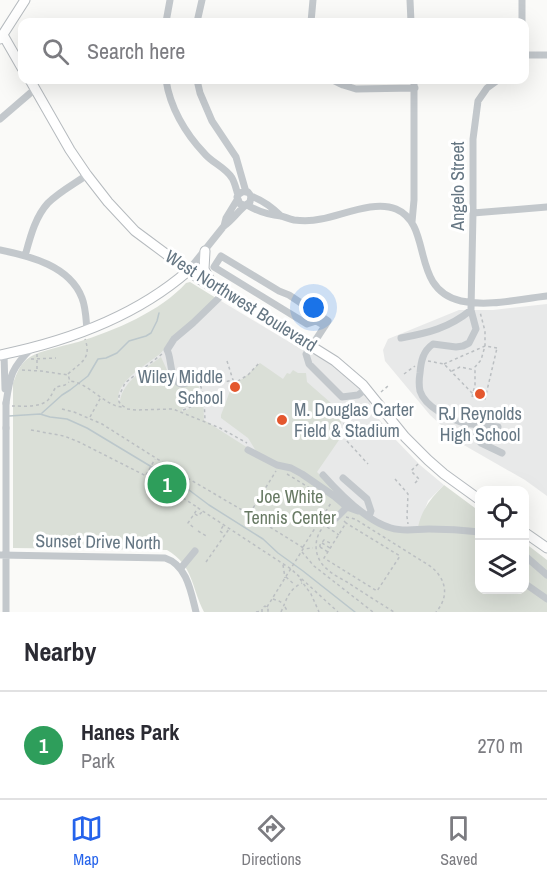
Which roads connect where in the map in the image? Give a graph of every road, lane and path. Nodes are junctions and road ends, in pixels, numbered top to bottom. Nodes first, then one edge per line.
1 (25, 0) edge
2 (170, 0) edge
3 (202, 0) edge
4 (313, 0) edge
5 (410, 0) edge
6 (522, 0) edge
7 (167, 18) edge
8 (199, 18) edge
9 (311, 18) edge
10 (411, 18) edge
11 (522, 18) edge
12 (1, 35) edge
13 (529, 55) edge
14 (547, 55) edge
15 (18, 62) edge
16 (32, 84) edge
17 (167, 84) edge
18 (198, 84) edge
19 (341, 84) edge
20 (414, 84) edge
21 (492, 84) edge
22 (35, 89) junction
23 (0, 119) edge
24 (236, 158) junction
25 (222, 168) junction
26 (87, 175) junction
27 (249, 194) junction
28 (238, 197) junction
29 (245, 205) junction
30 (547, 207) edge
31 (473, 213) junction
32 (281, 216) junction
33 (412, 222) junction
34 (224, 226) junction
35 (206, 249) junction
36 (0, 250) edge
37 (26, 256) junction
38 (221, 256) junction
39 (188, 271) junction
40 (213, 286) junction
41 (224, 293) junction
42 (288, 295) junction
43 (547, 296) edge
44 (472, 306) junction
45 (280, 309) junction
46 (480, 312) dead end
47 (326, 324) junction
48 (437, 330) junction
49 (86, 334) junction
50 (401, 338) dead end
51 (432, 344) junction
52 (313, 346) junction
53 (485, 346) junction
54 (167, 350) junction
55 (34, 351) junction
56 (2, 354) edge
57 (37, 358) junction
58 (56, 358) dead end
59 (27, 359) dead end
60 (422, 360) junction
61 (227, 361) dead end
62 (260, 362) dead end
63 (444, 364) junction
64 (475, 370) junction
65 (20, 371) dead end
66 (37, 371) junction
67 (451, 372) junction
68 (404, 374) dead end
69 (68, 375) junction
70 (0, 380) edge
71 (195, 380) junction
72 (233, 380) junction
73 (70, 381) junction
74 (388, 386) dead end
75 (5, 387) junction
76 (366, 389) junction
77 (381, 392) dead end
78 (203, 393) junction
79 (102, 396) junction
80 (473, 396) junction
81 (367, 404) dead end
82 (9, 405) junction
83 (123, 406) junction
84 (62, 409) dead end
85 (182, 412) junction
86 (465, 414) dead end
87 (89, 418) junction
88 (205, 422) junction
89 (465, 423) junction
90 (475, 424) junction
91 (31, 430) dead end
92 (476, 438) junction
93 (251, 452) joint
94 (502, 453) dead end
95 (155, 459) junction
96 (419, 463) dead end
97 (368, 464) dead end
98 (278, 468) dead end
99 (287, 474) dead end
100 (146, 475) junction
101 (323, 475) dead end
102 (343, 478) dead end
103 (395, 479) dead end
104 (415, 483) dead end
105 (323, 496) dead end
106 (475, 496) edge
107 (335, 504) dead end
108 (347, 507) junction
109 (198, 508) junction
110 (203, 511) junction
111 (194, 514) junction
112 (249, 514) junction
113 (324, 514) junction
114 (366, 515) junction
115 (337, 521) junction
116 (319, 522) junction
117 (346, 523) junction
118 (322, 524) dead end
119 (224, 525) junction
120 (193, 527) dead end
121 (327, 527) dead end
122 (343, 528) junction
123 (229, 529) junction
124 (409, 530) junction
125 (198, 531) dead end
126 (475, 532) edge
127 (225, 535) junction
128 (339, 535) junction
129 (529, 535) edge
130 (208, 537) dead end
131 (214, 541) dead end
132 (306, 541) junction
133 (327, 541) junction
134 (55, 542) dead end
135 (66, 542) dead end
136 (321, 542) junction
137 (218, 544) junction
138 (333, 544) junction
139 (325, 545) junction
140 (320, 548) junction
141 (330, 548) junction
142 (547, 548) edge
143 (195, 551) dead end
144 (302, 551) junction
145 (328, 552) junction
146 (3, 555) edge
147 (529, 559) edge
148 (206, 562) dead end
149 (283, 564) junction
150 (181, 568) junction
151 (291, 569) junction
152 (326, 569) junction
153 (324, 573) junction
154 (547, 575) edge
155 (298, 576) junction
156 (286, 578) junction
157 (303, 583) junction
158 (296, 586) junction
159 (529, 586) edge
160 (286, 598) junction
161 (273, 599) junction
162 (547, 599) edge
163 (279, 601) junction
164 (284, 605) junction
165 (267, 607) junction
166 (262, 611) edge
167 (6, 612) edge
168 (196, 612) edge
169 (256, 612) edge
170 (268, 612) edge
171 (281, 612) edge
172 (288, 612) edge
173 (319, 612) edge
174 (338, 612) edge
175 (373, 612) edge
176 (394, 612) edge
177 (436, 612) edge

1 - 12 main road
2 - 7 street
3 - 8 street
4 - 9 street
5 - 10 street
6 - 11 street
12 - 15 main road
13 - 14 street
16 - 22 main road, West Northwest Boulevard
17 - 25 street
18 - 24 street
19 - 20 street
20 - 33 street
21 - 31 street, Angelo Street
22 - 23 street
22 - 26 main road, West Northwest Boulevard
24 - 25 street
24 - 27 street
25 - 28 street
26 - 37 street
26 - 39 main road, West Northwest Boulevard
27 - 28 street
27 - 29 street
27 - 32 street
28 - 29 street
28 - 34 street
29 - 32 street
29 - 34 street
30 - 31 street
31 - 44 street, Angelo Street
32 - 33 street
33 - 44 street
34 - 35 street
35 - 38 street
35 - 39 street
35 - 40 main road
36 - 37 street
37 - 49 street
38 - 42 street
38 - 45 street
39 - 40 main road, West Northwest Boulevard
39 - 49 main road
40 - 41 main road, West Northwest Boulevard
41 - 52 main road, West Northwest Boulevard
41 - 54 street
42 - 45 street
42 - 47 street
43 - 44 street
44 - 48 street
44 - 51 street, Angelo Street
45 - 47 street
46 - 53 path
47 - 52 street
48 - 50 street
48 - 51 street
49 - 55 main road
49 - 69 path
51 - 60 street
52 - 76 main road, West Northwest Boulevard
52 - 76 street
53 - 63 path
53 - 64 path
53 - 80 path
54 - 71 street
54 - 83 path
55 - 56 main road
55 - 57 path
55 - 82 street
56 - 75 street
57 - 58 path
57 - 59 path
57 - 66 path
60 - 63 path
60 - 68 path
60 - 89 street
61 - 72 path
62 - 72 path
63 - 67 path
64 - 67 path
64 - 80 path
65 - 66 path
66 - 69 path
67 - 80 path
69 - 73 path
70 - 75 street
71 - 72 path
71 - 78 path
73 - 79 path
73 - 82 path
74 - 77 path
75 - 82 street
76 - 106 main road, West Northwest Boulevard
78 - 85 path
78 - 88 path
79 - 83 path
79 - 87 path
81 - 97 path
82 - 146 street, bridge
83 - 85 path
84 - 87 path
85 - 88 path
86 - 90 street
87 - 95 path
88 - 93 path
89 - 90 street
89 - 92 street
90 - 92 street
91 - 100 path
92 - 94 street
93 - 108 street
95 - 100 path
95 - 112 path
96 - 104 path
98 - 112 path
99 - 105 path
100 - 109 path
101 - 114 street
102 - 114 street
103 - 124 path
107 - 113 path
108 - 114 street
108 - 115 street
109 - 110 path
109 - 111 path
110 - 111 path
110 - 119 path
111 - 120 path
112 - 144 path
113 - 115 path
113 - 116 path
114 - 124 street
115 - 117 path
115 - 122 path
115 - 152 path
115 - 177 path
116 - 118 path
116 - 132 path
117 - 122 path
117 - 145 path
119 - 123 path
119 - 127 path
121 - 128 path
122 - 128 path
123 - 127 path
123 - 149 path
124 - 126 street
125 - 130 path
127 - 137 path
128 - 138 path
129 - 142 main road
131 - 137 path
132 - 144 path
132 - 144 path
133 - 136 path
133 - 138 path
133 - 139 path
134 - 135 path
136 - 139 path
136 - 140 path
137 - 148 path
138 - 141 path
139 - 140 path
139 - 141 path
140 - 145 path
141 - 145 path
143 - 150 street
144 - 151 path
144 - 153 path
146 - 150 street, Sunset Drive North
146 - 167 street
147 - 154 street
149 - 151 path
149 - 156 path
150 - 168 street, Sunset Drive North
151 - 155 path
151 - 156 path
152 - 153 path
152 - 176 path
153 - 175 path
155 - 157 path
155 - 174 path
156 - 158 path
156 - 161 path
157 - 158 path
157 - 173 path
158 - 160 path
159 - 162 street
160 - 163 path
160 - 164 path
161 - 163 path
161 - 165 path
163 - 164 path
164 - 171 path
164 - 172 path
165 - 166 path
165 - 170 path
166 - 169 path

